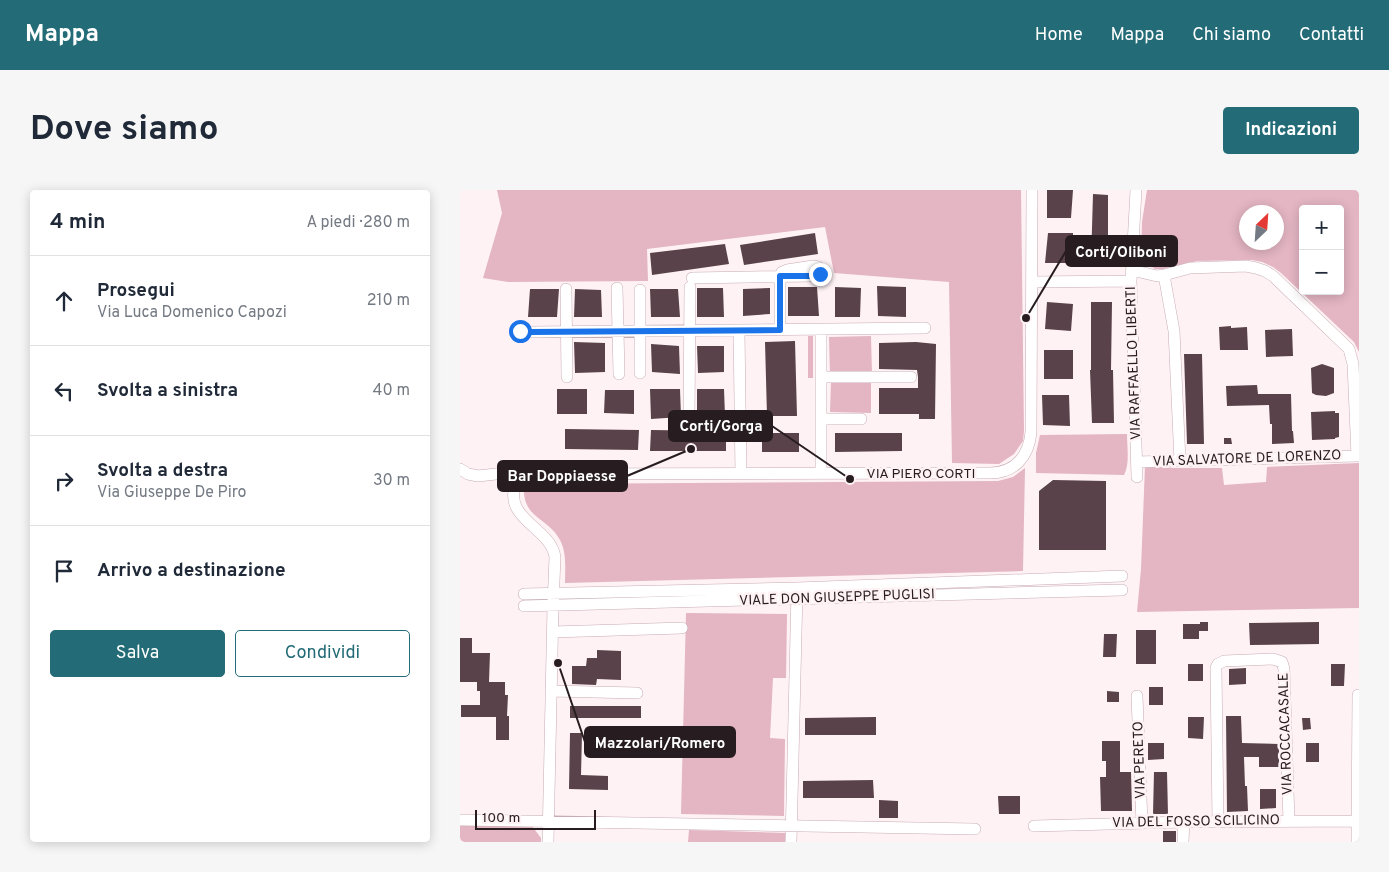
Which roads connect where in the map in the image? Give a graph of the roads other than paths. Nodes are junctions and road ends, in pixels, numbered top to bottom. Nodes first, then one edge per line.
1 (1032, 190) edge
2 (1136, 190) edge
3 (1132, 268) junction
4 (1164, 275) junction
5 (1132, 281) junction
6 (1032, 282) junction
7 (617, 288) dead end
8 (566, 289) dead end
9 (640, 290) dead end
10 (925, 328) dead end
11 (780, 330) junction
12 (821, 330) junction
13 (520, 331) dead end
14 (618, 331) junction
15 (640, 331) junction
16 (690, 331) junction
17 (739, 331) junction
18 (566, 332) junction
19 (640, 373) dead end
20 (620, 374) dead end
21 (567, 377) dead end
22 (821, 377) junction
23 (911, 377) dead end
24 (821, 419) junction
25 (861, 419) dead end
26 (689, 420) dead end
27 (1180, 461) junction
28 (1137, 462) junction
29 (460, 469) edge
30 (740, 474) junction
31 (820, 474) junction
32 (1137, 477) dead end
33 (517, 481) junction
34 (1122, 576) dead end
35 (1041, 579) junction
36 (1122, 590) dead end
37 (1041, 592) junction
38 (554, 593) junction
39 (797, 593) junction
40 (553, 606) junction
41 (682, 628) dead end
42 (553, 632) junction
43 (551, 691) junction
44 (637, 693) dead end
45 (1358, 695) edge
46 (1137, 696) dead end
47 (460, 820) edge
48 (548, 821) junction
49 (1289, 821) junction
50 (1358, 821) edge
51 (1184, 822) junction
52 (1218, 822) junction
53 (1142, 824) junction
54 (791, 826) junction
55 (1034, 826) dead end
56 (976, 829) dead end
57 (548, 842) edge
58 (790, 842) edge
59 (1183, 842) edge
60 (1357, 842) edge

1 - 6 street, VIA PIERO CORTI
2 - 3 street, VIA RAFFAELLO LIBERTI
3 - 4 street
3 - 5 street, VIA RAFFAELLO LIBERTI
4 - 27 street
4 - 27 street, VIA SALVATORE DE LORENZO
5 - 6 street
5 - 28 street, VIA RAFFAELLO LIBERTI
6 - 31 street, VIA PIERO CORTI
7 - 14 street
8 - 18 street
9 - 15 street
10 - 12 street
11 - 12 street
11 - 16 street
11 - 17 street
12 - 22 street
13 - 18 street
14 - 15 street
14 - 18 street
14 - 20 street
15 - 16 street
15 - 19 street
16 - 17 street
16 - 26 street
17 - 30 street
18 - 21 street
22 - 23 street
22 - 24 street
24 - 25 street
24 - 31 street
27 - 28 street, VIA SALVATORE DE LORENZO
28 - 32 street, VIA RAFFAELLO LIBERTI
29 - 33 street
30 - 31 street, VIA PIERO CORTI
30 - 33 street, VIA PIERO CORTI
33 - 38 street
34 - 35 street, VIALE DON GIUSEPPE PUGLISI
35 - 37 street
35 - 39 street, VIALE DON GIUSEPPE PUGLISI
36 - 37 street, VIALE DON GIUSEPPE PUGLISI
37 - 39 street, VIALE DON GIUSEPPE PUGLISI
38 - 39 street, VIALE DON GIUSEPPE PUGLISI
38 - 40 street
38 - 40 street, VIALE DON GIUSEPPE PUGLISI
39 - 40 street, VIALE DON GIUSEPPE PUGLISI
39 - 54 street
40 - 42 street
41 - 42 street
42 - 43 street
43 - 44 street
43 - 48 street
45 - 50 street
46 - 53 street, VIA PERETO
47 - 48 street
48 - 54 street
48 - 57 street
49 - 50 street, VIA DEL FOSSO SCILICINO
49 - 52 street, VIA DEL FOSSO SCILICINO
49 - 52 street, VIA ROCCACASALE
50 - 60 street
51 - 52 street, VIA DEL FOSSO SCILICINO
51 - 53 street, VIA DEL FOSSO SCILICINO
51 - 59 street
53 - 55 street, VIA DEL FOSSO SCILICINO
54 - 56 street
54 - 58 street

